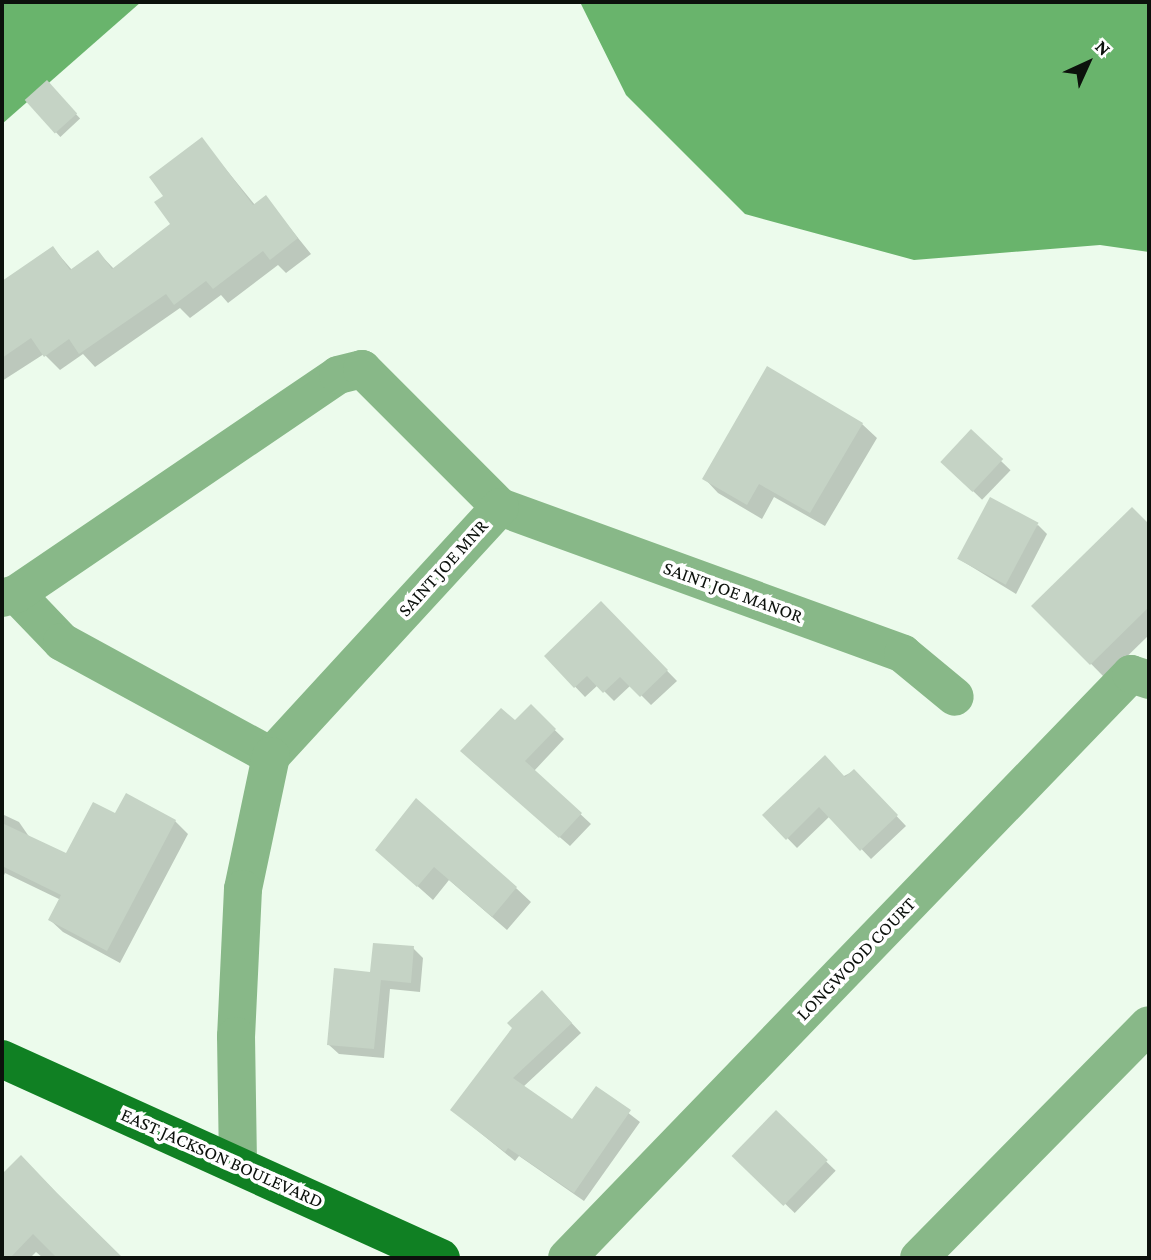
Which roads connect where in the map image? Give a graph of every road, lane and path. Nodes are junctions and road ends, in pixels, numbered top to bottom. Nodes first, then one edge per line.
1 (500, 507) junction
2 (9, 596) edge
3 (1149, 680) edge
4 (955, 697) dead end
5 (271, 756) junction
6 (1149, 1025) edge
7 (2, 1059) edge
8 (237, 1164) junction
9 (441, 1258) edge
10 (567, 1258) edge
11 (919, 1258) edge

1 - 2 street, SAINT JOE MNR
1 - 4 street, SAINT JOE MANOR
1 - 5 street, SAINT JOE MNR
2 - 5 street
3 - 10 street, LONGWOOD COURT
5 - 8 street
6 - 11 street
7 - 8 main road, EAST JACKSON BOULEVARD
8 - 9 main road, EAST JACKSON BOULEVARD

